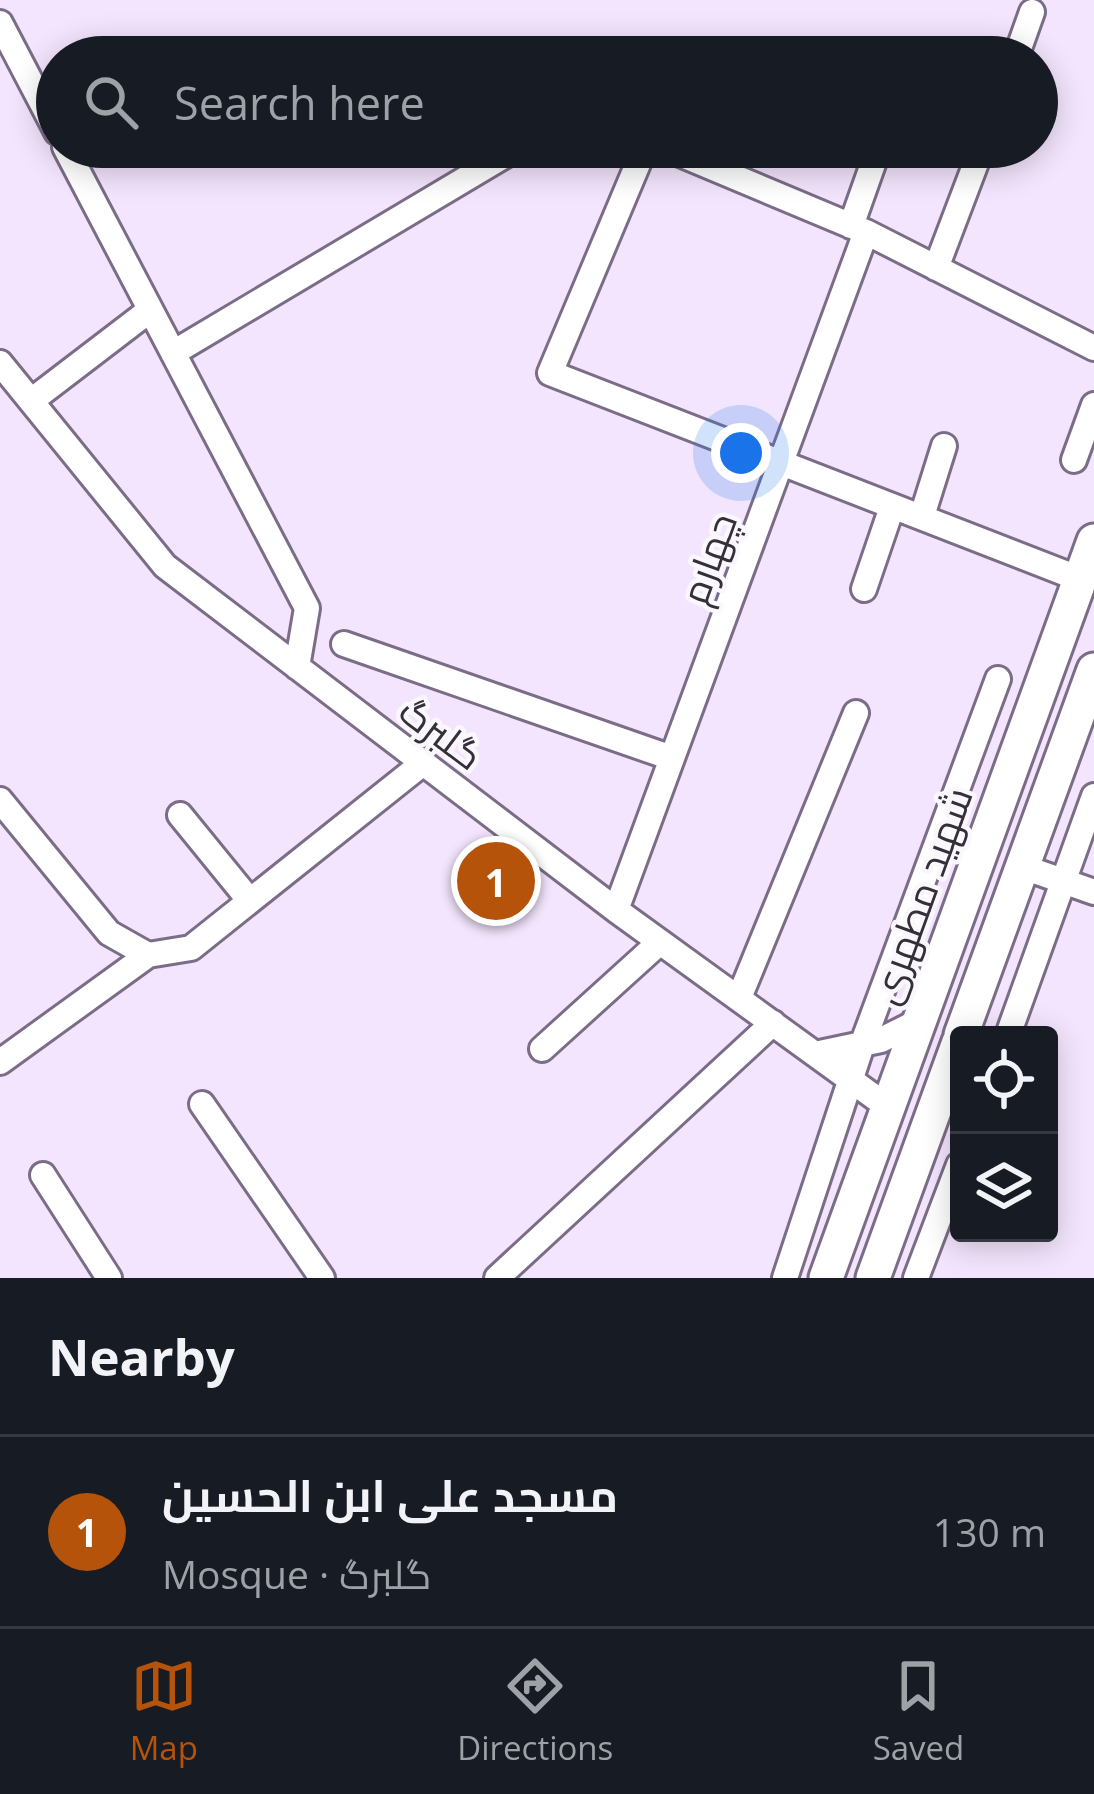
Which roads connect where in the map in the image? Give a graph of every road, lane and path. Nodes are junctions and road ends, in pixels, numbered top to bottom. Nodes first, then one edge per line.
1 (1032, 12) dead end
2 (0, 23) edge
3 (1023, 36) edge
4 (36, 92) edge
5 (76, 168) edge
6 (484, 168) edge
7 (636, 168) edge
8 (713, 168) edge
9 (874, 168) edge
10 (974, 168) edge
11 (858, 229) junction
12 (936, 268) junction
13 (150, 310) junction
14 (1094, 349) edge
15 (173, 353) junction
16 (0, 363) edge
17 (31, 401) junction
18 (1094, 405) edge
19 (944, 446) dead end
20 (1074, 460) dead end
21 (779, 466) junction
22 (892, 507) junction
23 (922, 516) junction
24 (1094, 541) edge
25 (1080, 580) junction
26 (864, 589) dead end
27 (344, 644) dead end
28 (297, 667) junction
29 (1094, 670) edge
30 (998, 679) dead end
31 (856, 712) dead end
32 (672, 758) junction
33 (423, 763) junction
34 (1094, 796) edge
35 (0, 800) edge
36 (180, 815) dead end
37 (1023, 867) junction
38 (1066, 884) junction
39 (1094, 892) edge
40 (250, 902) junction
41 (616, 910) junction
42 (661, 942) junction
43 (148, 956) junction
44 (739, 998) junction
45 (919, 1021) junction
46 (773, 1023) junction
47 (964, 1026) edge
48 (1011, 1026) edge
49 (862, 1045) junction
50 (542, 1048) dead end
51 (815, 1054) junction
52 (0, 1062) edge
53 (950, 1066) edge
54 (850, 1080) junction
55 (202, 1104) dead end
56 (888, 1107) junction
57 (44, 1175) dead end
58 (950, 1189) edge
59 (109, 1278) edge
60 (322, 1278) edge
61 (497, 1278) edge
62 (785, 1278) edge
63 (826, 1278) edge
64 (873, 1278) edge
65 (916, 1278) edge

1 - 3 street
2 - 4 street
5 - 13 street
6 - 15 street
7 - 21 street
8 - 11 street
9 - 11 street, چهارم
10 - 12 street
11 - 12 street
11 - 21 street, چهارم
12 - 14 street
13 - 15 street
13 - 17 street
15 - 28 street
16 - 17 street, گلبرگ
17 - 28 street, گلبرگ
18 - 20 street
19 - 23 street
21 - 22 street
21 - 32 street, چهارم
22 - 23 street
22 - 26 street
23 - 25 street
24 - 25 street, شهید مطهری
25 - 45 street, شهید مطهری
27 - 32 street
28 - 33 street, گلبرگ
29 - 37 street
30 - 49 street
31 - 44 street
32 - 41 street, چهارم
33 - 40 street
33 - 41 street, گلبرگ
34 - 38 street
35 - 43 street
36 - 40 street
37 - 38 street
37 - 47 street
38 - 39 street
38 - 48 street
40 - 43 street
41 - 42 street, گلبرگ
42 - 44 street, گلبرگ
42 - 50 street
43 - 52 street
44 - 46 street, گلبرگ
45 - 49 street
45 - 56 street, شهید مطهری
46 - 51 street, گلبرگ
46 - 61 street
49 - 51 street
49 - 54 street
51 - 54 street, گلبرگ
53 - 64 street
54 - 56 street, گلبرگ
54 - 62 street
55 - 60 street
56 - 63 street, شهید مطهری
57 - 59 street
58 - 65 street

